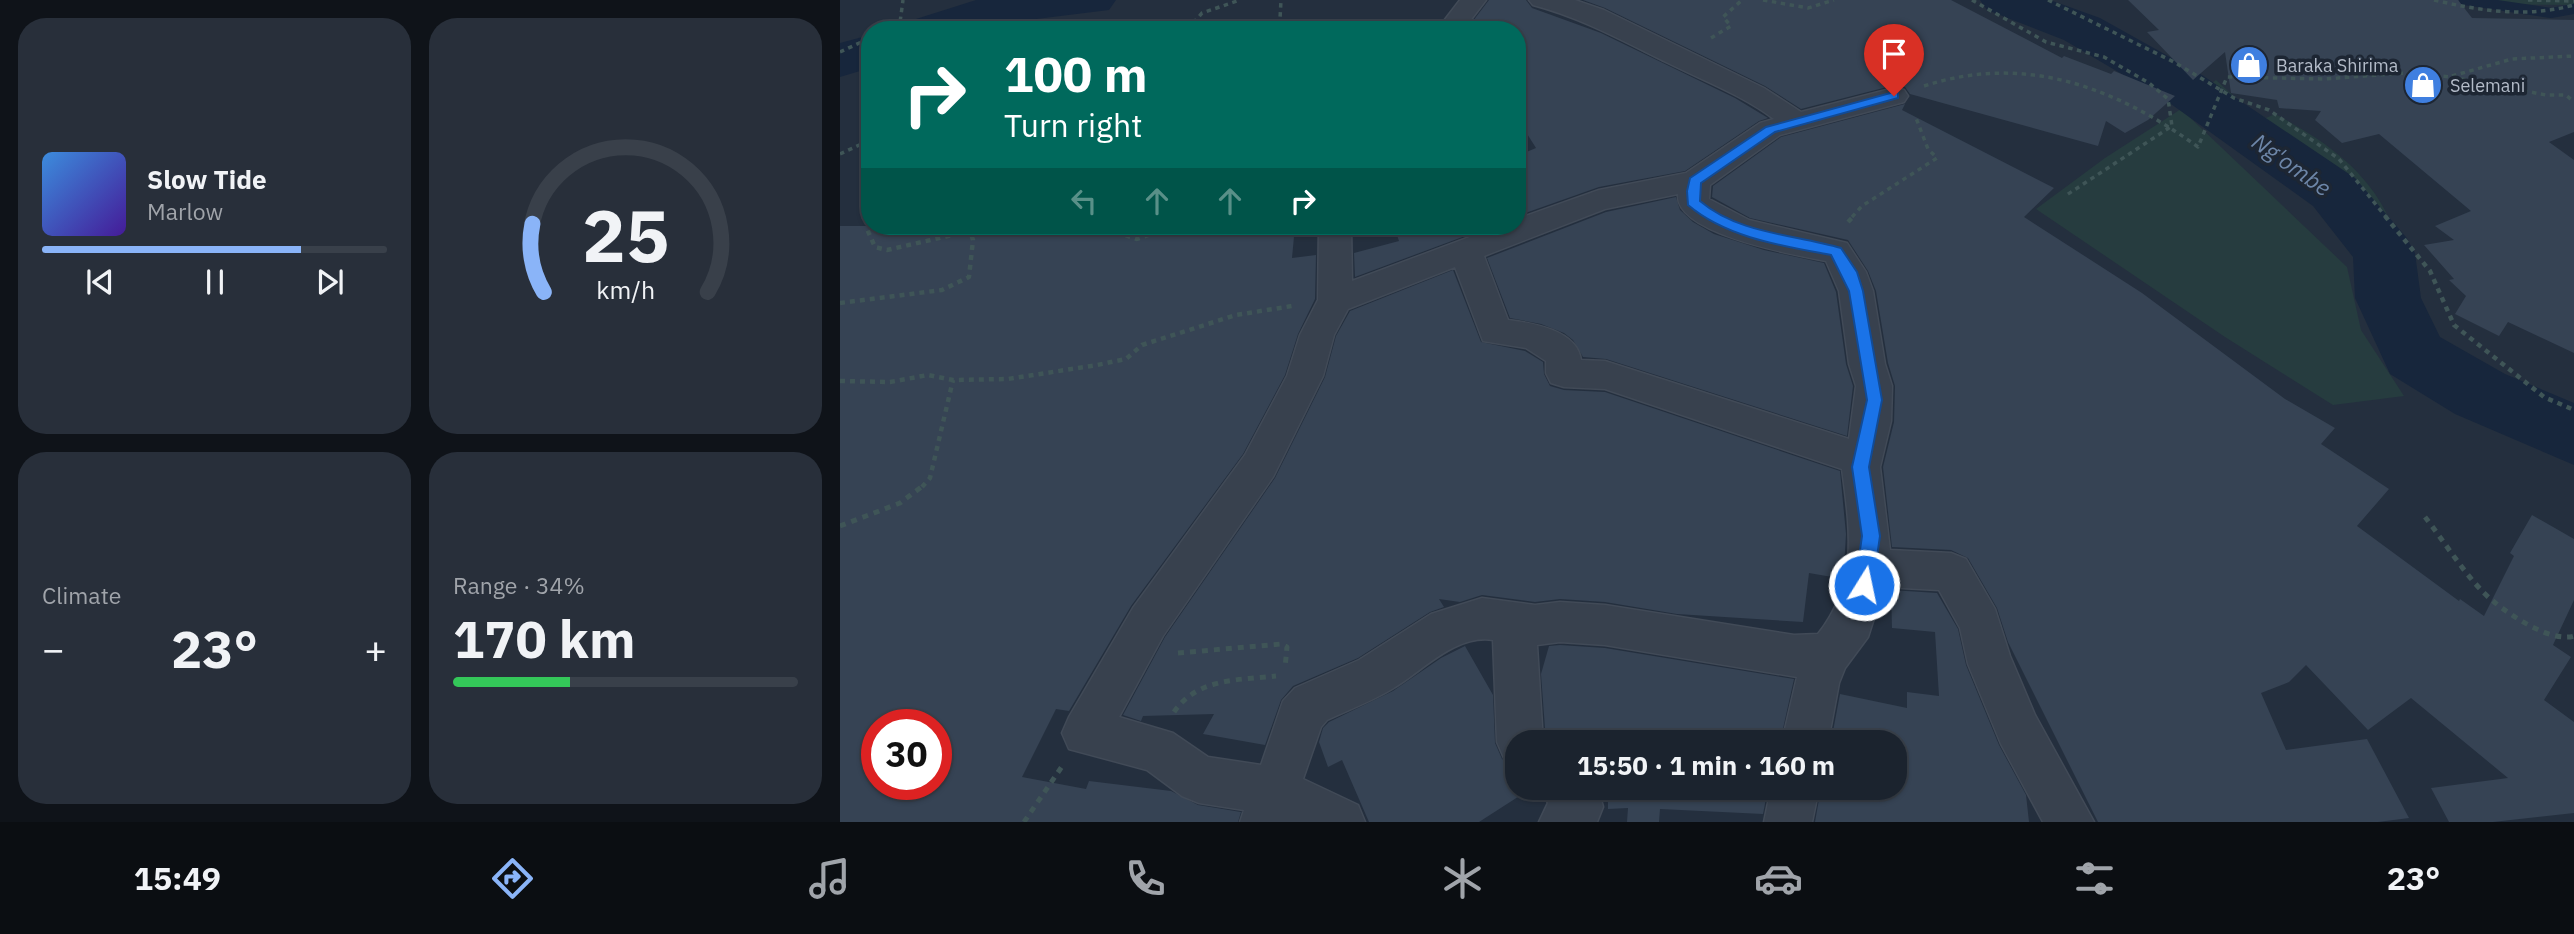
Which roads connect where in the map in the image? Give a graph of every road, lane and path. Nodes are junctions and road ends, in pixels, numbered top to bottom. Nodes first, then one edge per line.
1 (903, 0) edge
2 (1240, 0) edge
3 (1281, 0) edge
4 (1473, 0) edge
5 (1542, 0) edge
6 (1742, 0) edge
7 (1763, 0) edge
8 (1834, 0) edge
9 (1972, 0) edge
10 (2048, 0) edge
11 (2434, 0) edge
12 (2528, 0) edge
13 (2574, 6) edge
14 (1280, 19) joint
15 (900, 21) edge
16 (1196, 21) edge
17 (1275, 21) edge
18 (1457, 21) edge
19 (861, 42) edge
20 (840, 52) edge
21 (2574, 56) edge
22 (1677, 57) junction
23 (2451, 77) junction
24 (2223, 92) junction
25 (2574, 94) edge
26 (2566, 95) junction
27 (1894, 96) junction
28 (2574, 102) edge
29 (1796, 122) junction
30 (2172, 126) junction
31 (861, 144) edge
32 (840, 154) edge
33 (1695, 181) junction
34 (2065, 196) dead end
35 (1526, 228) edge
36 (870, 235) edge
37 (953, 235) edge
38 (971, 235) edge
39 (1125, 235) edge
40 (1149, 235) edge
41 (1335, 235) edge
42 (1509, 235) edge
43 (1466, 251) junction
44 (1836, 251) junction
45 (1335, 300) junction
46 (840, 303) edge
47 (953, 380) junction
48 (840, 381) edge
49 (2574, 410) edge
50 (1863, 460) junction
51 (2425, 517) dead end
52 (840, 526) edge
53 (1869, 567) junction
54 (1148, 622) junction
55 (1514, 624) junction
56 (2574, 636) edge
57 (1829, 654) junction
58 (1519, 730) edge
59 (1807, 730) edge
60 (1086, 733) junction
61 (1157, 749) junction
62 (1578, 800) edge
63 (1793, 800) edge
64 (1270, 807) edge
65 (1024, 822) edge
66 (1341, 822) edge
67 (1563, 822) edge
68 (1788, 822) edge
69 (2070, 822) edge

1 - 15 path
2 - 16 path
3 - 14 path
4 - 18 street
5 - 22 street
6 - 22 path
7 - 8 path
9 - 30 path
10 - 24 path
11 - 13 path
12 - 13 path
14 - 17 path
19 - 20 path
21 - 23 path
22 - 29 street
23 - 24 path
23 - 26 path
24 - 30 path
24 - 49 path
25 - 26 path
26 - 28 path
27 - 29 street
27 - 30 path
27 - 44 path
29 - 33 street
30 - 34 path
31 - 32 path
33 - 35 street
33 - 44 street
36 - 37 path
38 - 46 path
39 - 40 path
41 - 45 street
42 - 43 street
43 - 45 street
43 - 50 street
44 - 50 street
45 - 47 path
45 - 54 street
47 - 48 path
47 - 52 path
50 - 53 street
51 - 56 path
53 - 57 street
53 - 69 street
54 - 60 street
54 - 61 path
55 - 57 street
55 - 58 street
55 - 64 street
57 - 59 street
60 - 61 street
60 - 65 path
61 - 64 street
62 - 67 street
63 - 68 street
64 - 66 street

